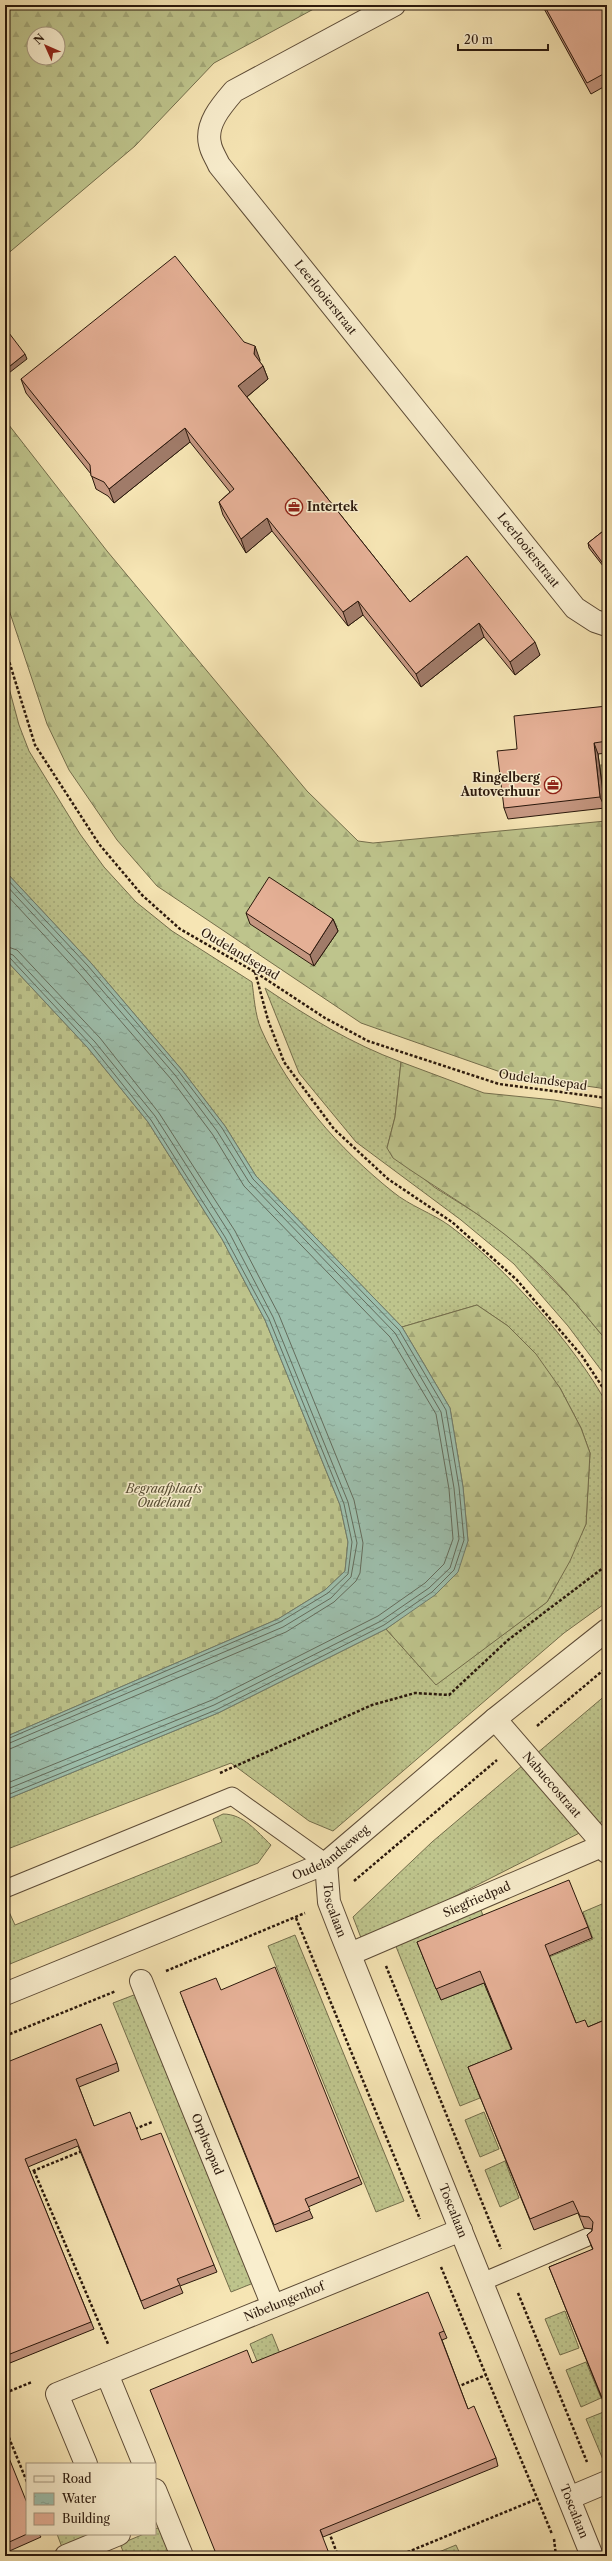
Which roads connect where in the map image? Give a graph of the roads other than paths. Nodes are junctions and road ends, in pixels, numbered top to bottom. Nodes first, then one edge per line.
1 (394, 5) edge
2 (607, 625) edge
3 (607, 1630) edge
4 (495, 1719) junction
5 (606, 1849) edge
6 (326, 1863) junction
7 (5, 1889) edge
8 (350, 1954) junction
9 (141, 1981) dead end
10 (5, 1994) edge
11 (461, 2230) junction
12 (588, 2238) edge
13 (482, 2282) junction
14 (273, 2306) junction
15 (107, 2374) junction
16 (86, 2463) edge
17 (144, 2463) edge
18 (602, 2484) edge
19 (156, 2495) edge
20 (569, 2498) junction
21 (160, 2517) edge
22 (117, 2535) edge
23 (66, 2556) edge
24 (182, 2556) edge
25 (592, 2556) edge

1 - 2 street, Leerlooierstraat
3 - 4 street, Oudelandseweg
4 - 5 street, Nabuccostraat
4 - 6 street, Oudelandseweg
5 - 8 street, Siegfriedpad
6 - 7 lane
6 - 8 street, Toscalaan
6 - 10 street, Oudelandseweg
8 - 11 street, Toscalaan
9 - 14 street, Orpheopad
11 - 13 street, Toscalaan
11 - 14 street, Nibelungenhof
12 - 13 lane
13 - 20 street, Toscalaan
14 - 15 street, Nibelungenhof
15 - 16 street, Nibelungenhof
15 - 17 street
18 - 20 street
19 - 21 street
20 - 25 street, Toscalaan
21 - 24 street
22 - 23 street

